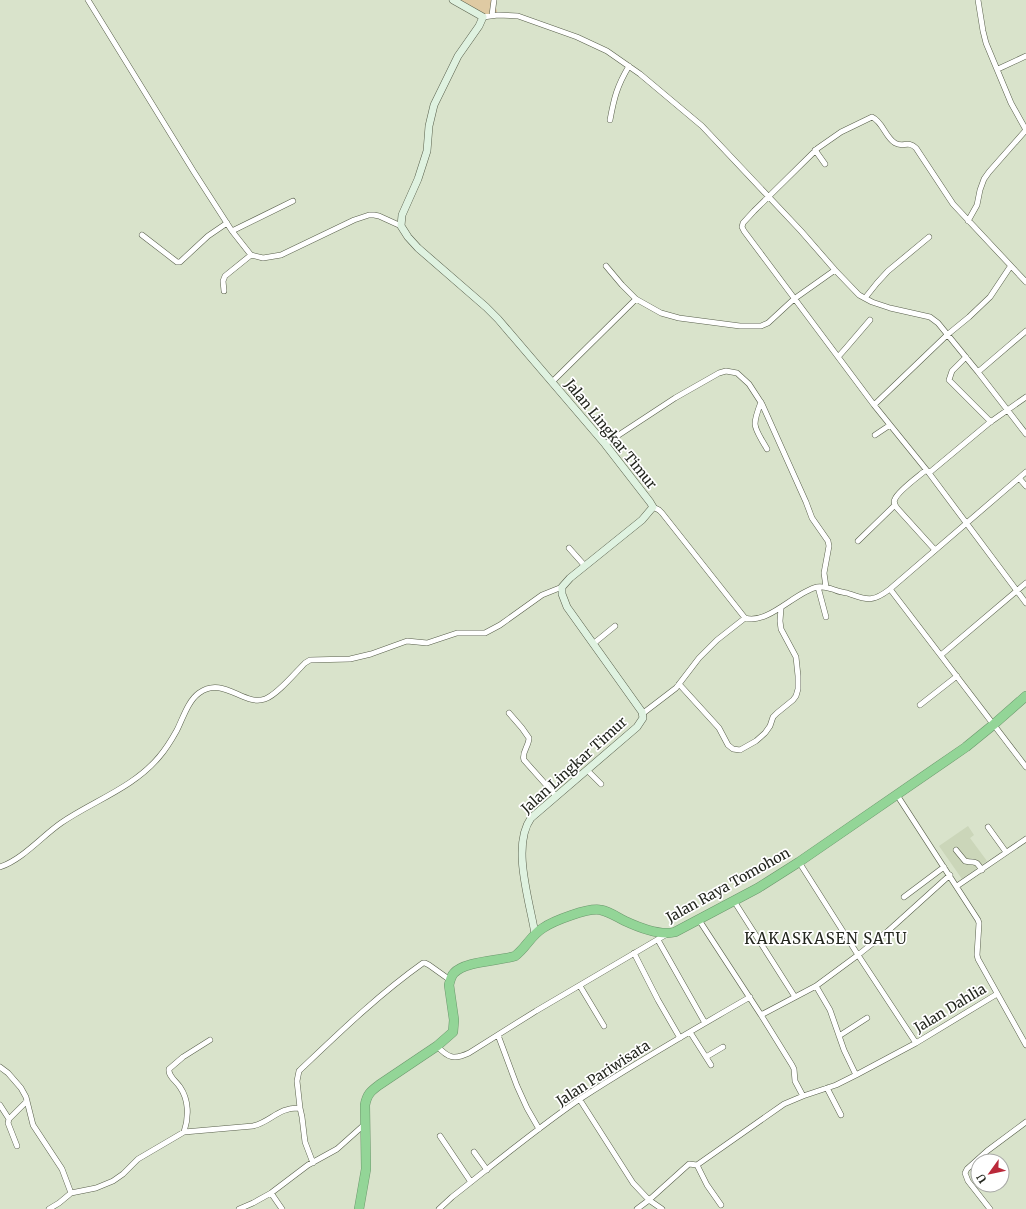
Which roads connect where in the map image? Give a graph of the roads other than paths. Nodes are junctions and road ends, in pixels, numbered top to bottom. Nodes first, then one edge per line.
1 (88, 0) edge
2 (453, 0) edge
3 (494, 0) edge
4 (978, 0) edge
5 (492, 16) junction
6 (483, 17) junction
7 (1026, 56) edge
8 (629, 66) junction
9 (998, 69) junction
10 (610, 120) dead end
11 (1026, 130) edge
12 (815, 150) junction
13 (826, 164) dead end
14 (769, 196) junction
15 (294, 201) dead end
16 (968, 221) junction
17 (227, 223) junction
18 (401, 226) junction
19 (232, 231) junction
20 (142, 235) dead end
21 (929, 237) dead end
22 (251, 255) junction
23 (606, 266) dead end
24 (1010, 267) junction
25 (835, 270) junction
26 (1026, 282) edge
27 (224, 291) dead end
28 (865, 298) junction
29 (636, 299) junction
30 (794, 299) junction
31 (870, 320) dead end
32 (1026, 331) edge
33 (948, 335) junction
34 (838, 356) junction
35 (966, 357) junction
36 (978, 372) junction
37 (552, 382) junction
38 (1026, 397) edge
39 (761, 402) junction
40 (874, 405) junction
41 (1008, 410) junction
42 (991, 422) junction
43 (890, 426) junction
44 (1026, 434) edge
45 (875, 435) dead end
46 (605, 444) junction
47 (767, 449) dead end
48 (927, 471) junction
49 (1026, 472) edge
50 (1019, 478) junction
51 (1026, 486) edge
52 (895, 505) junction
53 (653, 507) junction
54 (966, 524) junction
55 (858, 541) dead end
56 (569, 548) dead end
57 (935, 550) junction
58 (585, 566) junction
59 (1026, 583) edge
60 (562, 587) junction
61 (818, 587) junction
62 (826, 587) junction
63 (890, 589) junction
64 (1017, 592) junction
65 (1026, 603) edge
66 (781, 608) junction
67 (826, 617) dead end
68 (745, 618) junction
69 (615, 626) dead end
70 (593, 644) junction
71 (941, 654) junction
72 (957, 676) junction
73 (679, 684) junction
74 (1026, 696) edge
75 (920, 705) dead end
76 (509, 713) dead end
77 (642, 714) junction
78 (993, 725) junction
79 (1026, 767) edge
80 (587, 770) junction
81 (601, 784) dead end
82 (897, 795) junction
83 (556, 796) junction
84 (988, 827) dead end
85 (1026, 839) edge
86 (956, 850) dead end
87 (1006, 852) junction
88 (799, 862) junction
89 (944, 866) junction
90 (0, 867) edge
91 (982, 870) junction
92 (950, 875) junction
93 (957, 886) junction
94 (904, 897) dead end
95 (734, 901) junction
96 (699, 920) junction
97 (535, 934) junction
98 (667, 934) junction
99 (658, 940) junction
100 (634, 954) junction
101 (858, 956) junction
102 (450, 980) junction
103 (580, 986) junction
104 (816, 986) junction
105 (997, 994) junction
106 (750, 997) junction
107 (795, 997) junction
108 (761, 1014) junction
109 (867, 1018) dead end
110 (705, 1023) junction
111 (604, 1026) dead end
112 (690, 1032) junction
113 (498, 1035) junction
114 (839, 1036) junction
115 (680, 1038) junction
116 (210, 1040) dead end
117 (916, 1043) junction
118 (1026, 1045) edge
119 (437, 1046) junction
120 (723, 1047) dead end
121 (706, 1057) junction
122 (711, 1065) dead end
123 (0, 1067) edge
124 (856, 1075) junction
125 (827, 1088) junction
126 (803, 1096) junction
127 (580, 1100) junction
128 (27, 1101) junction
129 (0, 1106) edge
130 (300, 1108) junction
131 (841, 1114) dead end
132 (9, 1119) junction
133 (1026, 1122) edge
134 (366, 1123) junction
135 (539, 1129) junction
136 (184, 1132) junction
137 (440, 1136) dead end
138 (17, 1146) dead end
139 (474, 1152) dead end
140 (313, 1163) junction
141 (697, 1165) junction
142 (487, 1170) junction
143 (471, 1182) junction
144 (270, 1193) junction
145 (71, 1194) junction
146 (649, 1200) junction
147 (721, 1205) dead end
148 (49, 1209) edge
149 (239, 1209) edge
150 (282, 1209) edge
151 (359, 1209) edge
152 (439, 1209) edge
153 (637, 1209) edge
154 (662, 1209) edge
155 (990, 1209) edge

1 - 17 street
2 - 6 main road
3 - 5 street
4 - 9 street
5 - 6 street
5 - 8 street
6 - 18 main road
7 - 9 street
8 - 10 street
8 - 14 street
9 - 11 street
11 - 16 street
12 - 13 street
12 - 14 street
12 - 16 street
14 - 25 street
14 - 30 street
15 - 19 street
16 - 24 street
17 - 19 street
17 - 20 street
18 - 22 street
18 - 37 main road, Jalan Lingkar Timur
19 - 22 street
21 - 28 street
22 - 27 street
23 - 29 street
24 - 26 street
24 - 33 street
25 - 28 street
25 - 30 street
28 - 33 street
29 - 30 street
29 - 37 street
30 - 34 street
31 - 34 street
32 - 36 street
33 - 35 street
33 - 40 street
34 - 40 street
35 - 36 street
35 - 42 street
36 - 41 street
37 - 46 main road, Jalan Lingkar Timur
38 - 41 street
39 - 46 street
39 - 47 street
39 - 62 street
40 - 43 street
41 - 42 street
41 - 44 street
42 - 48 street
43 - 45 street
43 - 48 street
46 - 53 main road, Jalan Lingkar Timur
48 - 52 street
48 - 54 street
49 - 50 street
50 - 51 street
50 - 54 street
52 - 55 street
52 - 57 street
53 - 58 main road, Jalan Lingkar Timur
53 - 68 street
54 - 57 street
54 - 64 street
56 - 58 street
57 - 63 street
58 - 60 main road, Jalan Lingkar Timur
59 - 64 street
60 - 70 main road, Jalan Lingkar Timur
60 - 90 street
61 - 62 street
61 - 66 street
61 - 67 street
62 - 63 street
63 - 71 street
64 - 65 street
64 - 71 street
66 - 68 street
66 - 73 street
68 - 73 street
69 - 70 street
70 - 77 main road, Jalan Lingkar Timur
71 - 72 street
72 - 75 street
72 - 78 street
73 - 77 street
74 - 78 highway, Jalan Raya Tomohon
76 - 83 street
77 - 80 main road, Jalan Lingkar Timur
78 - 79 street
78 - 82 highway, Jalan Raya Tomohon
80 - 81 street
80 - 83 main road, Jalan Lingkar Timur
82 - 88 highway, Jalan Raya Tomohon
82 - 89 street
83 - 97 main road, Jalan Lingkar Timur
84 - 87 street
85 - 87 street
86 - 91 street
87 - 91 street
88 - 95 highway, Jalan Raya Tomohon
88 - 101 street
89 - 92 street
89 - 94 street
91 - 93 street
92 - 93 street
92 - 101 street
93 - 105 street
95 - 96 highway, Jalan Raya Tomohon
95 - 107 street
96 - 98 highway, Jalan Raya Tomohon
96 - 106 street
97 - 98 highway, Jalan Raya Tomohon
97 - 102 highway, Jalan Raya Tomohon
98 - 99 street
99 - 100 street
99 - 110 street
100 - 103 street
100 - 115 street
101 - 104 street
101 - 117 street
102 - 119 highway
102 - 130 street
103 - 111 street
103 - 113 street
104 - 107 street
104 - 114 street
105 - 117 street, Jalan Dahlia
105 - 118 street
106 - 108 street
106 - 110 street, Jalan Pariwisata
107 - 108 street
108 - 126 street
109 - 114 street
110 - 112 street, Jalan Pariwisata
112 - 115 street, Jalan Pariwisata
112 - 121 street
113 - 119 street
113 - 135 street
114 - 124 street
115 - 127 street, Jalan Pariwisata
116 - 136 street
117 - 124 street, Jalan Dahlia
119 - 134 highway
120 - 121 street
121 - 122 street
123 - 128 street
124 - 125 street, Jalan Dahlia
125 - 126 street, Jalan Dahlia
125 - 131 street
126 - 141 street, Jalan Dahlia
127 - 135 street, Jalan Pariwisata
127 - 146 street
128 - 132 street
128 - 145 street
129 - 132 street
130 - 136 street
130 - 140 street
132 - 138 street
133 - 155 street
134 - 140 street
134 - 151 highway
135 - 142 street, Jalan Pariwisata
136 - 145 street
137 - 143 street
139 - 142 street
140 - 144 street
141 - 146 street, Jalan Dahlia
141 - 147 street
142 - 143 street, Jalan Pariwisata
143 - 152 street, Jalan Pariwisata
144 - 149 street
144 - 150 street
145 - 148 street
146 - 153 street, Jalan Dahlia
146 - 154 street

